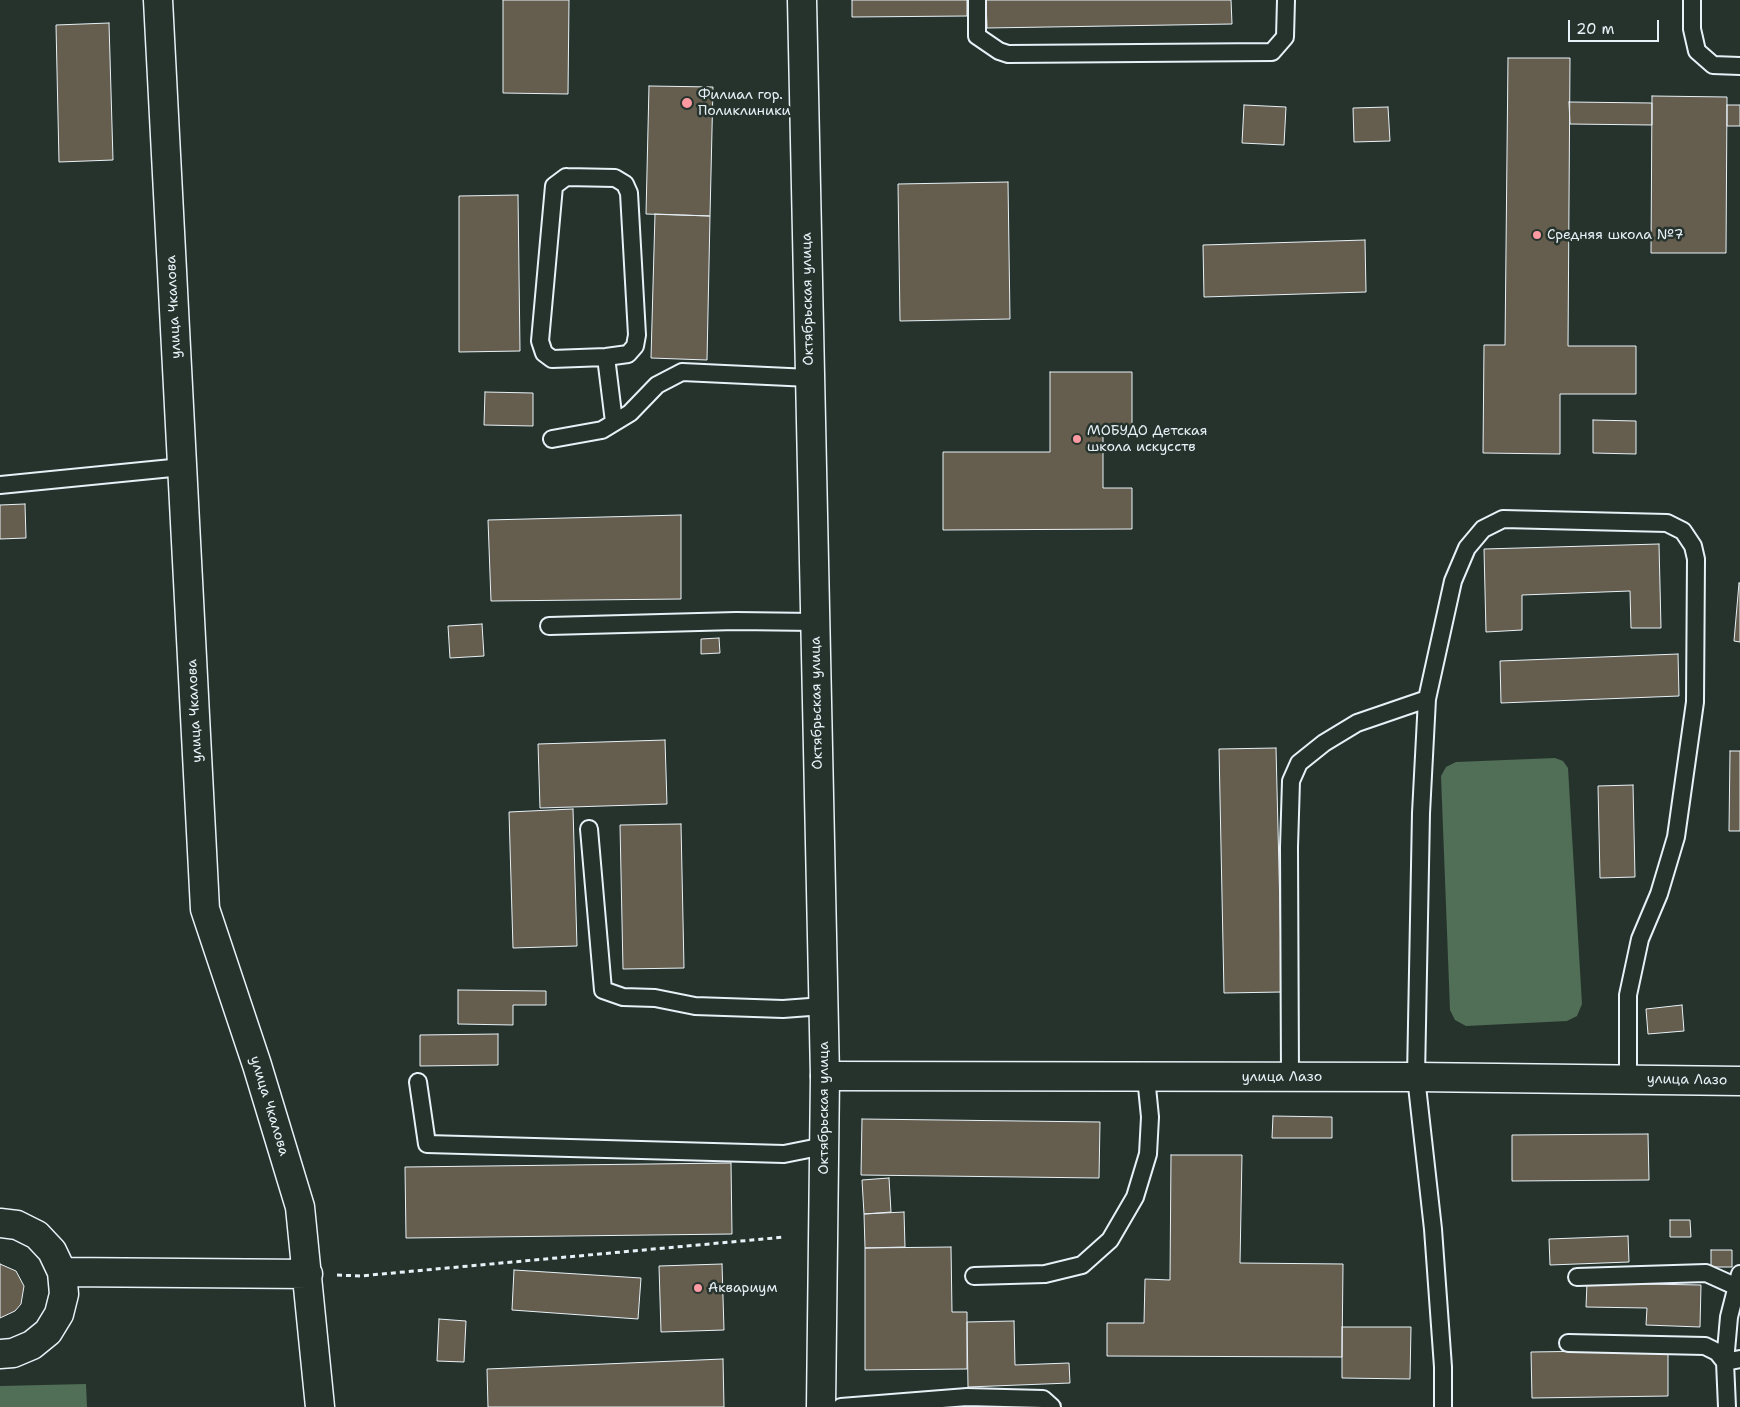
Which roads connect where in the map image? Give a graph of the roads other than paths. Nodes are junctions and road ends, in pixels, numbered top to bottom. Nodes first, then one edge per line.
1 (158, 0) edge
2 (802, 0) edge
3 (977, 0) edge
4 (1286, 0) edge
5 (1692, 0) edge
6 (1740, 66) edge
7 (606, 357) junction
8 (810, 378) junction
9 (614, 422) junction
10 (552, 439) dead end
11 (182, 467) junction
12 (0, 484) edge
13 (815, 622) junction
14 (549, 626) dead end
15 (1427, 699) junction
16 (589, 829) dead end
17 (823, 1006) junction
18 (825, 1076) junction
19 (1146, 1077) junction
20 (1290, 1077) junction
21 (1416, 1077) junction
22 (1628, 1080) junction
23 (1740, 1081) edge
24 (418, 1082) dead end
25 (824, 1146) junction
26 (0, 1224) edge
27 (62, 1272) junction
28 (308, 1274) junction
29 (974, 1276) dead end
30 (1578, 1277) dead end
31 (1738, 1280) edge
32 (1568, 1343) dead end
33 (0, 1354) edge
34 (1732, 1361) edge
35 (320, 1407) edge
36 (821, 1407) edge
37 (842, 1407) edge
38 (1052, 1407) edge
39 (1443, 1407) edge
40 (1727, 1407) edge

1 - 11 street, улица Чкалова
2 - 8 street, Октябрьская улица
3 - 4 lane
5 - 6 lane
7 - 7 lane
7 - 9 lane
8 - 9 lane
8 - 13 street, Октябрьская улица
9 - 10 lane
11 - 12 lane
11 - 28 street, улица Чкалова
13 - 14 lane
13 - 17 street, Октябрьская улица
15 - 20 lane
15 - 21 lane
15 - 22 lane
16 - 17 lane
17 - 18 street, Октябрьская улица
18 - 19 street, улица Лазо
18 - 25 street, Октябрьская улица
19 - 20 street, улица Лазо
19 - 29 lane
20 - 21 street, улица Лазо
21 - 22 street, улица Лазо
21 - 39 lane
22 - 23 street, улица Лазо
24 - 25 lane
25 - 36 street, Октябрьская улица
26 - 27 street
27 - 28 street
27 - 33 street
28 - 35 street, улица Чкалова
30 - 31 lane
31 - 34 lane
32 - 34 lane
34 - 40 lane
37 - 38 lane

